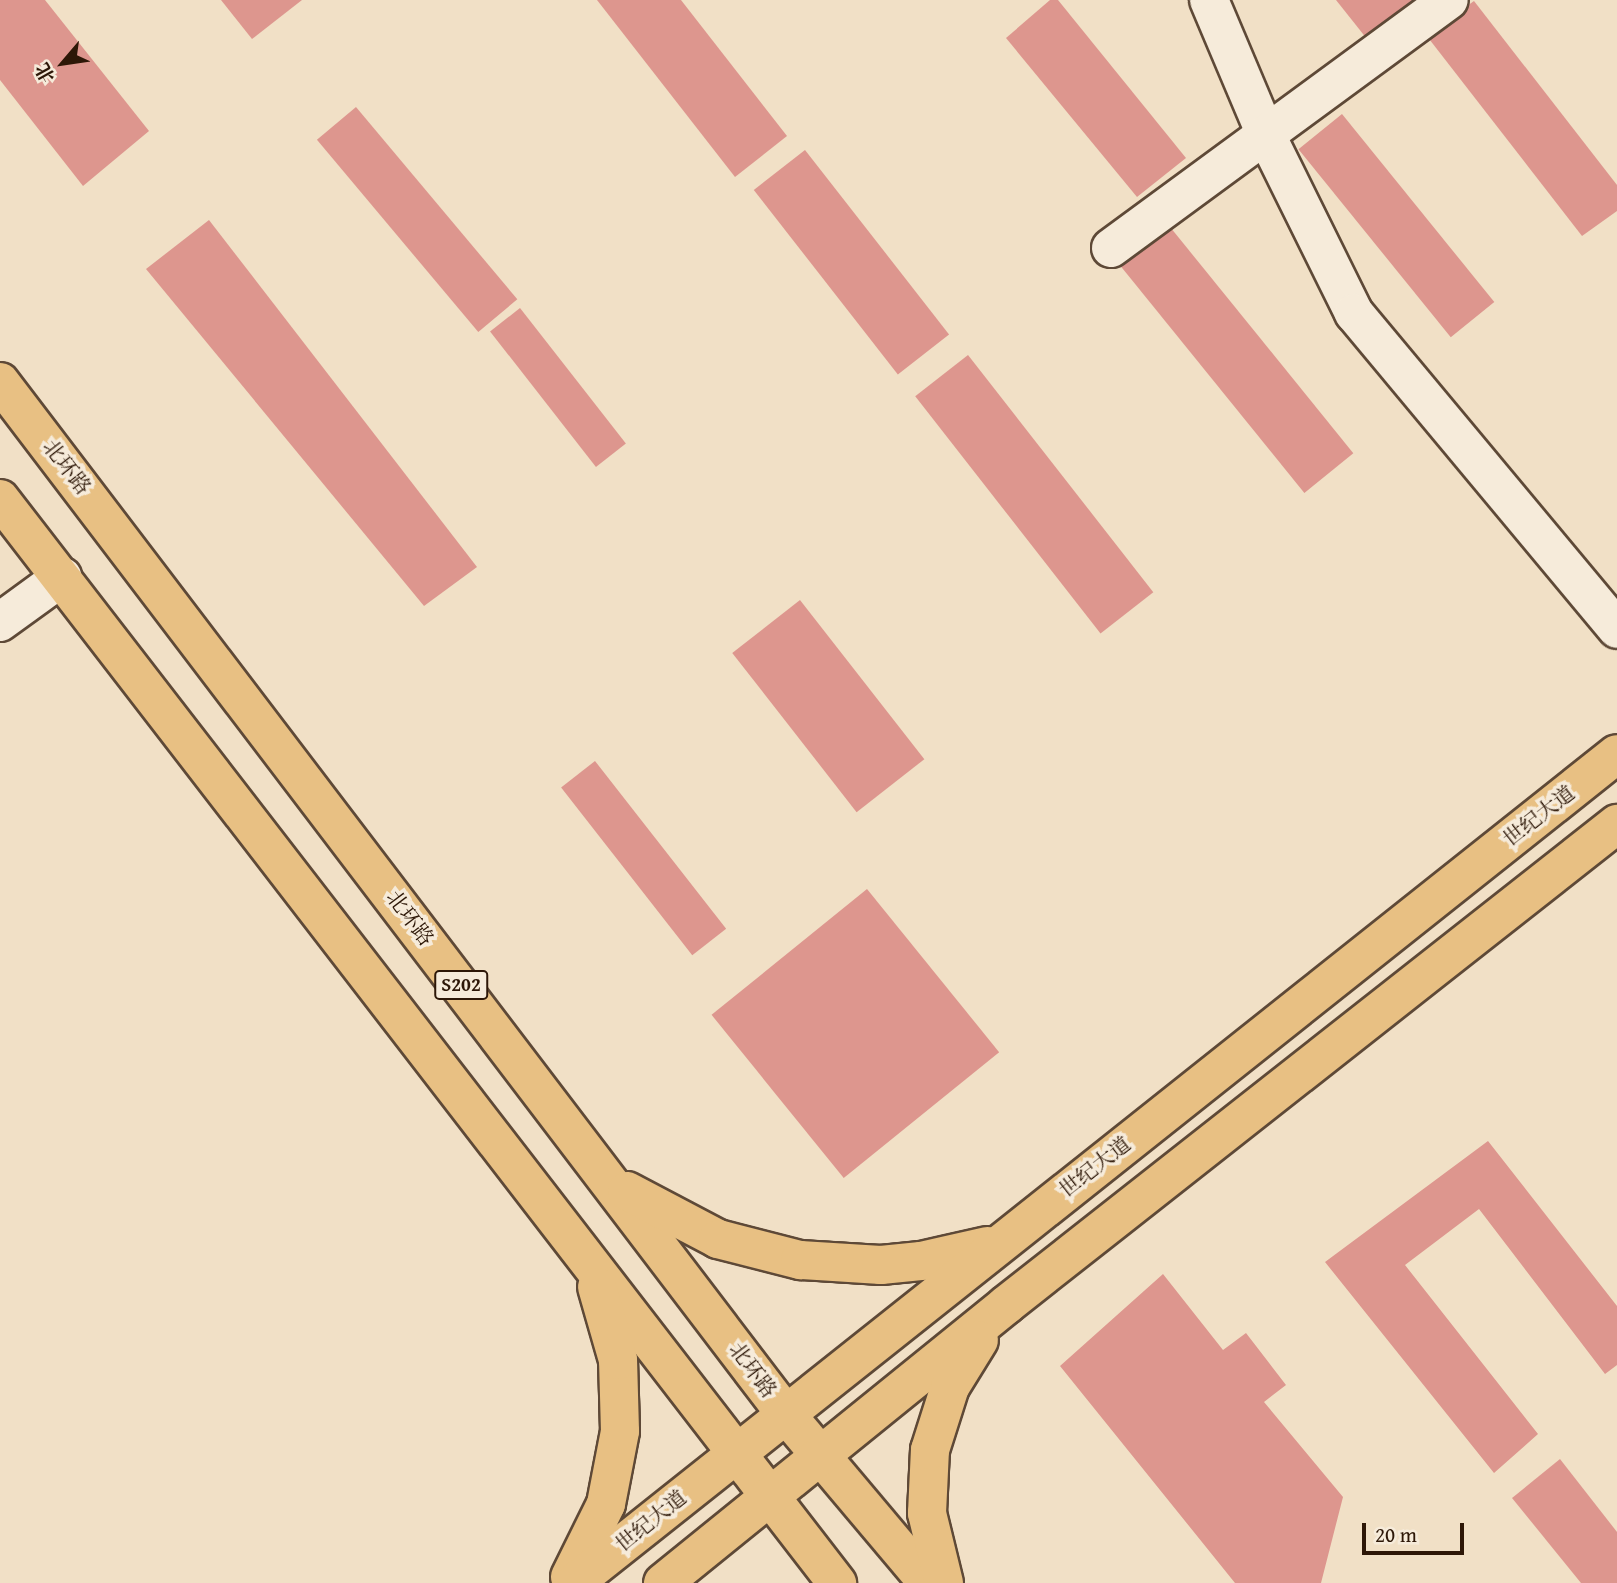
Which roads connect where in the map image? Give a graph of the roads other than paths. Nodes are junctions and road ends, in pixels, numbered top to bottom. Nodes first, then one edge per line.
1 (1209, 0) edge
2 (1449, 0) edge
3 (1266, 135) junction
4 (1111, 248) dead end
5 (0, 382) edge
6 (0, 499) edge
7 (62, 577) junction
8 (0, 622) edge
9 (1617, 629) edge
10 (1617, 754) edge
11 (1617, 824) edge
12 (607, 1178) junction
13 (565, 1230) junction
14 (999, 1243) junction
15 (1006, 1305) junction
16 (785, 1412) junction
17 (737, 1452) junction
18 (823, 1453) junction
19 (768, 1499) junction
20 (565, 1583) edge
21 (574, 1583) edge
22 (663, 1583) edge
23 (837, 1583) edge
24 (928, 1583) edge
25 (944, 1583) edge

1 - 3 street
2 - 3 street
3 - 4 street
3 - 9 street
5 - 12 main road, 北环路 / S202
6 - 7 main road
7 - 8 street
7 - 13 main road
10 - 14 main road, 世纪大道
11 - 15 main road
12 - 14 main road
12 - 16 main road, 北环路 / S202
13 - 17 main road
13 - 20 main road
14 - 16 main road, 世纪大道
15 - 18 main road
15 - 25 main road
16 - 17 main road, 世纪大道
16 - 18 main road, 北环路 / S202
17 - 19 main road
17 - 21 main road, 世纪大道
18 - 19 main road
18 - 24 main road, 北环路 / S202
19 - 22 main road
19 - 23 main road

